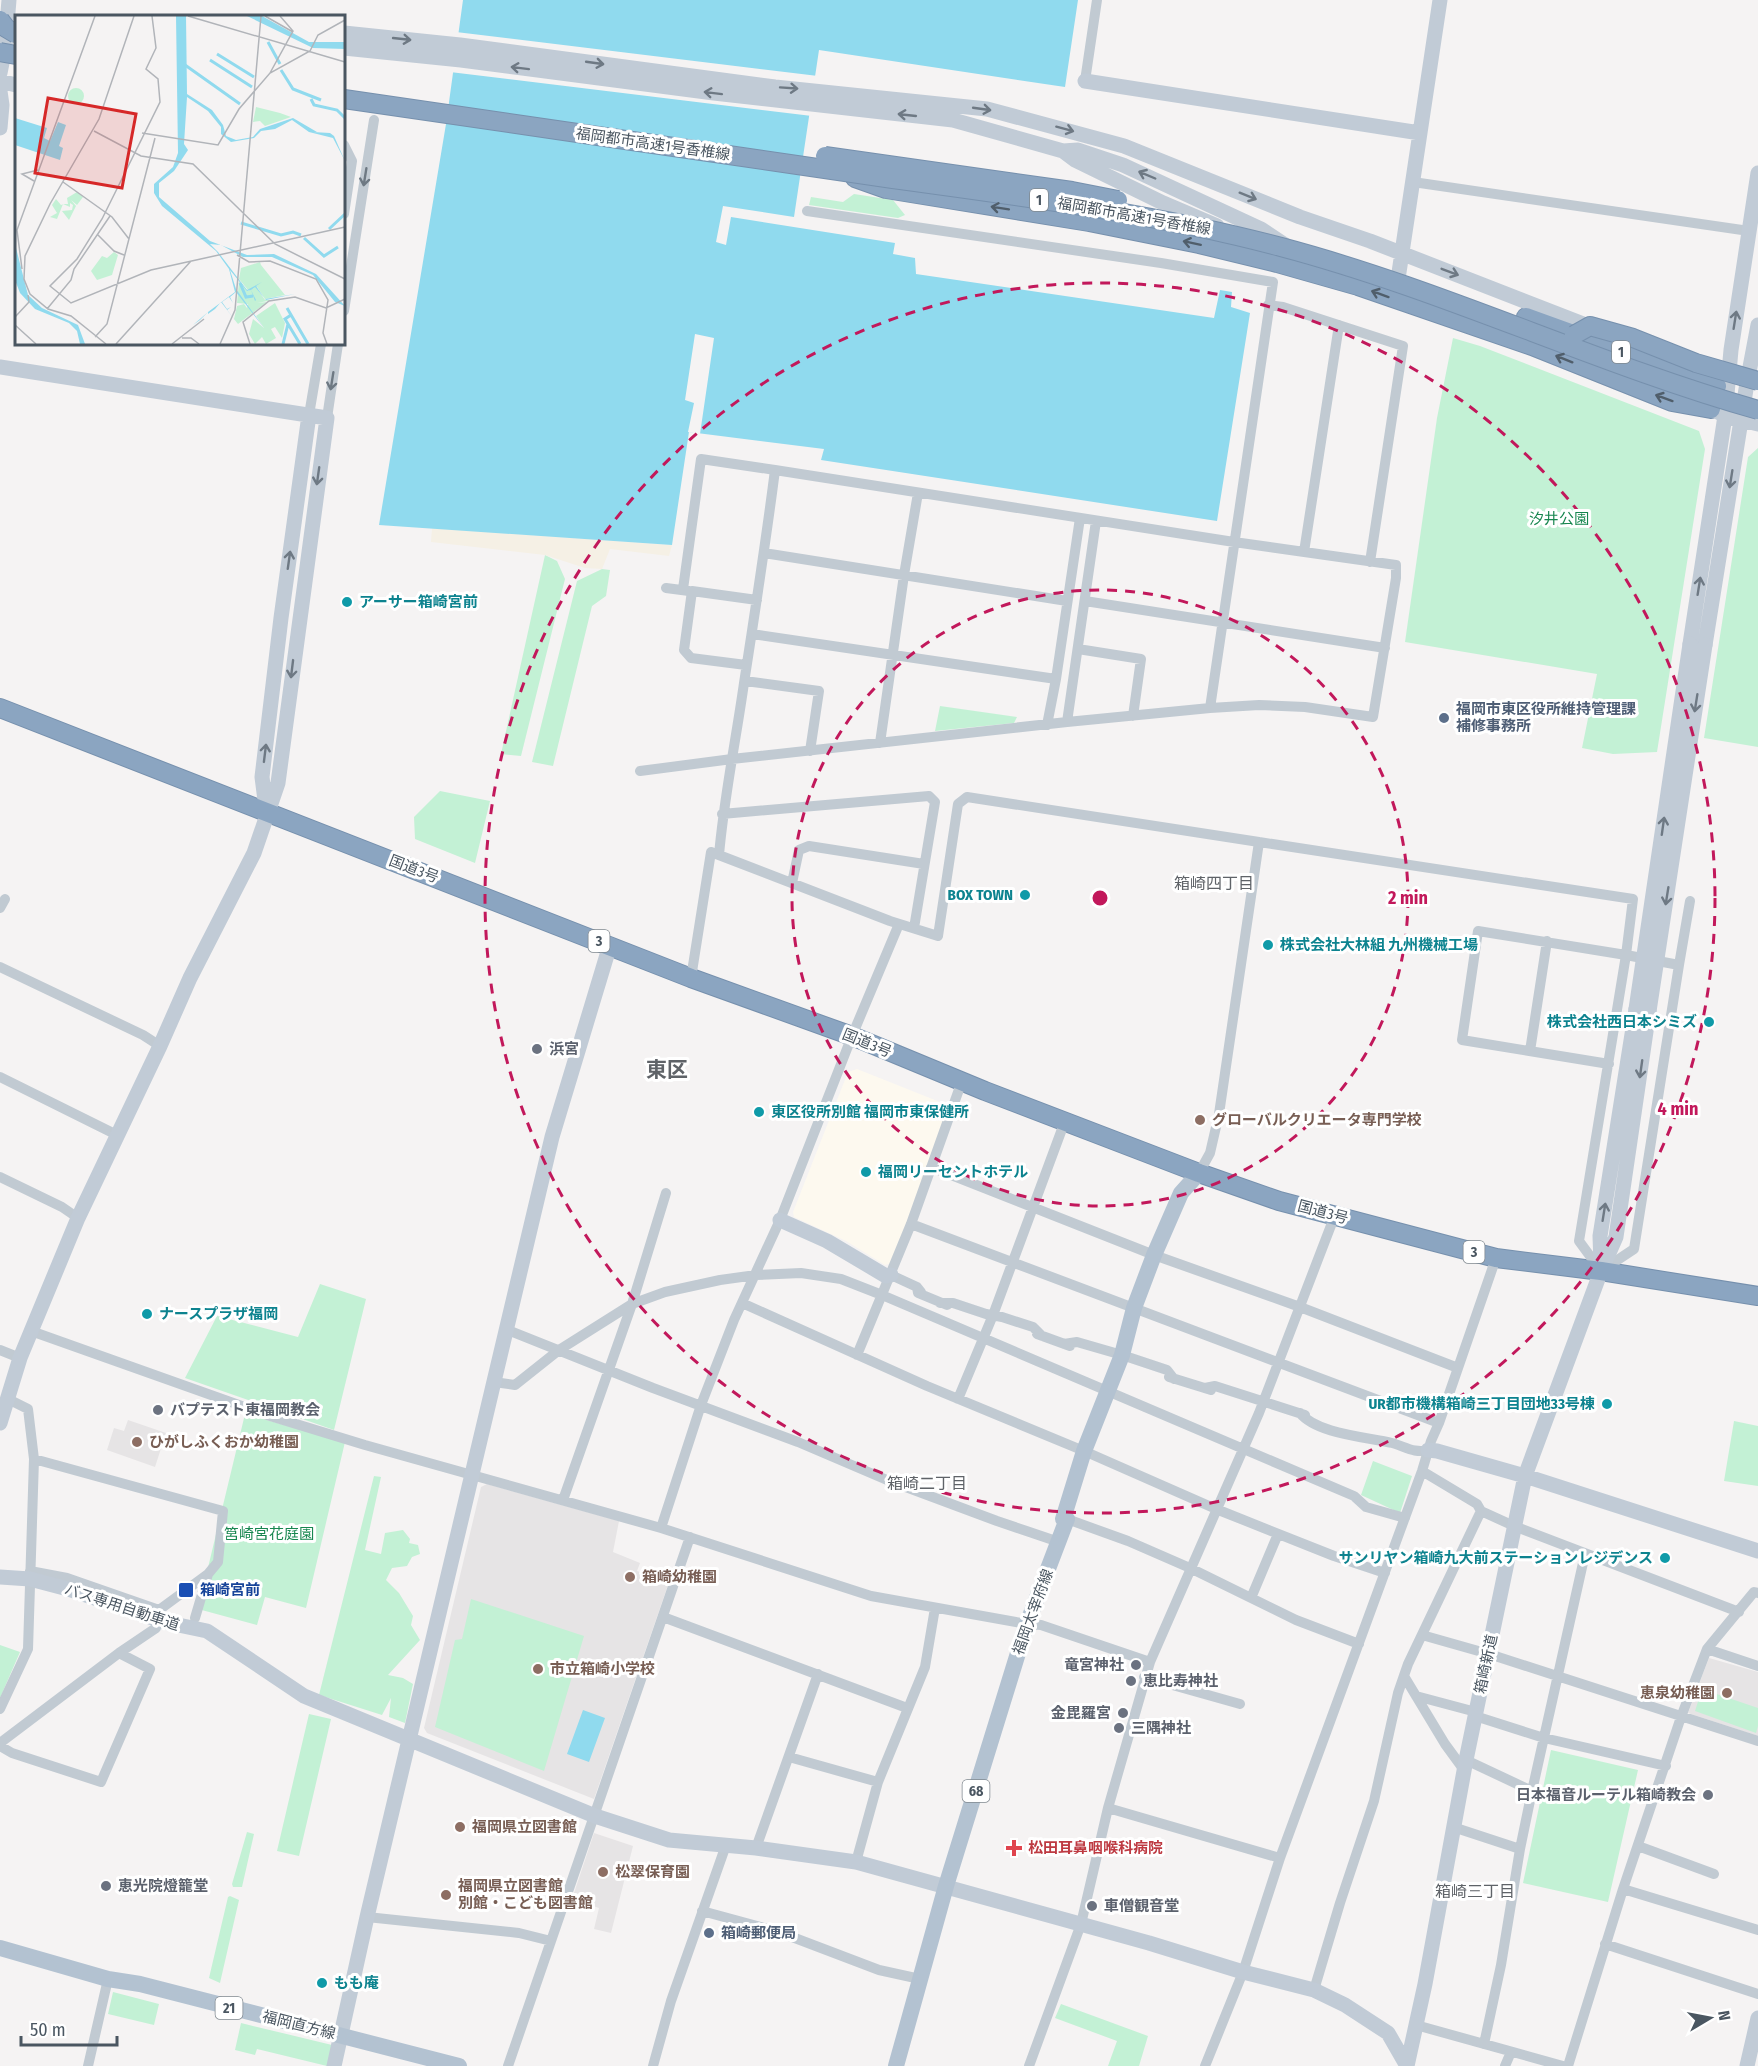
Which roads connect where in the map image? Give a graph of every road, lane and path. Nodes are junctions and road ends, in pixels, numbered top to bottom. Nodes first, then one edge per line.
1 (9, 0) edge
2 (1097, 0) edge
3 (1440, 0) edge
4 (0, 20) edge
5 (345, 33) edge
6 (9, 46) edge
7 (345, 48) edge
8 (0, 73) edge
9 (0, 81) edge
10 (1085, 81) joint
11 (15, 85) edge
12 (0, 91) edge
13 (345, 98) edge
14 (345, 98) edge
15 (374, 120) dead end
16 (0, 128) edge
17 (1420, 133) junction
18 (345, 148) edge
19 (834, 170) junction
20 (1758, 173) edge
21 (1413, 182) junction
22 (345, 207) edge
23 (807, 211) dead end
24 (1749, 231) junction
25 (1402, 254) junction
26 (1398, 279) junction
27 (345, 305) edge
28 (1268, 305) junction
29 (1339, 325) junction
30 (1758, 325) edge
31 (1574, 335) junction
32 (321, 345) edge
33 (338, 345) edge
34 (0, 367) edge
35 (1728, 378) junction
36 (1754, 383) edge
37 (1758, 399) edge
38 (1758, 410) edge
39 (1718, 412) junction
40 (309, 415) junction
41 (327, 418) junction
42 (1741, 421) junction
43 (1758, 424) edge
44 (775, 471) junction
45 (918, 493) junction
46 (1080, 518) junction
47 (1096, 521) junction
48 (1234, 542) junction
49 (1304, 552) junction
50 (764, 553) junction
51 (1370, 562) junction
52 (904, 575) junction
53 (666, 588) dead end
54 (687, 590) junction
55 (757, 600) junction
56 (1067, 601) junction
57 (1085, 601) junction
58 (1223, 623) junction
59 (752, 634) junction
60 (1698, 645) junction
61 (1385, 648) junction
62 (1078, 649) junction
63 (892, 656) junction
64 (746, 664) junction
65 (1056, 679) junction
66 (745, 681) junction
67 (0, 708) edge
68 (1210, 708) junction
69 (1134, 716) junction
70 (1067, 722) junction
71 (1047, 724) junction
72 (880, 743) junction
73 (810, 751) junction
74 (732, 759) junction
75 (640, 771) dead end
76 (267, 811) junction
77 (722, 814) junction
78 (1258, 842) junction
79 (719, 855) junction
80 (924, 864) junction
81 (792, 883) junction
82 (1690, 901) dead end
83 (899, 924) junction
84 (914, 928) junction
85 (1547, 941) junction
86 (610, 945) junction
87 (1626, 955) junction
88 (1679, 965) junction
89 (0, 967) edge
90 (691, 978) junction
91 (852, 1036) junction
92 (160, 1046) junction
93 (1530, 1051) junction
94 (1609, 1064) junction
95 (0, 1077) edge
96 (962, 1082) junction
97 (1065, 1121) junction
98 (117, 1134) junction
99 (931, 1167) junction
100 (1199, 1173) junction
101 (0, 1177) edge
102 (666, 1193) dead end
103 (1033, 1207) junction
104 (1335, 1215) junction
105 (78, 1218) junction
106 (780, 1220) junction
107 (911, 1224) junction
108 (1154, 1255) junction
109 (1496, 1258) junction
110 (1012, 1261) junction
111 (1601, 1271) junction
112 (756, 1275) junction
113 (891, 1275) junction
114 (882, 1295) junction
115 (1758, 1296) edge
116 (742, 1303) junction
117 (632, 1304) junction
118 (1300, 1307) junction
119 (1134, 1308) junction
120 (993, 1315) junction
121 (506, 1329) junction
122 (31, 1331) junction
123 (983, 1338) junction
124 (0, 1350) edge
125 (559, 1350) junction
126 (857, 1355) junction
127 (1122, 1355) junction
128 (20, 1358) junction
129 (1279, 1363) junction
130 (1458, 1368) junction
131 (607, 1370) junction
132 (494, 1382) junction
133 (1108, 1391) junction
134 (8, 1399) junction
135 (958, 1399) junction
136 (1263, 1401) junction
137 (701, 1405) junction
138 (0, 1423) edge
139 (1439, 1423) junction
140 (1243, 1450) junction
141 (1428, 1450) junction
142 (1084, 1451) junction
143 (34, 1459) junction
144 (1422, 1472) junction
145 (472, 1474) junction
146 (1525, 1476) junction
147 (563, 1500) junction
148 (1216, 1509) junction
149 (1481, 1511) junction
150 (1405, 1518) junction
151 (1067, 1519) junction
152 (1514, 1526) junction
153 (661, 1528) junction
154 (1278, 1533) junction
155 (690, 1537) junction
156 (1059, 1542) junction
157 (1758, 1551) edge
158 (1585, 1554) junction
159 (1190, 1568) junction
160 (1385, 1573) junction
161 (208, 1574) junction
162 (30, 1575) junction
163 (0, 1577) edge
164 (1758, 1593) edge
165 (1251, 1598) junction
166 (935, 1608) junction
167 (1739, 1612) junction
168 (663, 1617) junction
169 (195, 1618) dead end
170 (1027, 1624) junction
171 (156, 1628) dead end
172 (1422, 1635) junction
173 (1359, 1644) junction
174 (1707, 1649) junction
175 (119, 1653) junction
176 (1488, 1654) junction
177 (1150, 1662) junction
178 (1758, 1666) edge
179 (818, 1674) junction
180 (1404, 1676) junction
181 (1558, 1676) junction
182 (1144, 1677) junction
183 (1416, 1696) junction
184 (1240, 1704) dead end
185 (907, 1708) junction
186 (0, 1709) edge
187 (1476, 1714) junction
188 (1681, 1717) junction
189 (1544, 1738) junction
190 (410, 1740) junction
191 (1758, 1741) edge
192 (0, 1744) edge
193 (789, 1757) junction
194 (1465, 1765) junction
195 (1665, 1766) junction
196 (878, 1782) junction
197 (1532, 1791) junction
198 (1108, 1808) junction
199 (595, 1816) junction
200 (1453, 1827) junction
201 (726, 1845) junction
202 (1638, 1846) junction
203 (756, 1848) junction
204 (1520, 1849) junction
205 (1280, 1858) junction
206 (856, 1862) junction
207 (1714, 1874) dead end
208 (946, 1886) junction
209 (1623, 1889) junction
210 (702, 1911) junction
211 (367, 1917) junction
212 (1081, 1924) junction
213 (1758, 1930) edge
214 (551, 1941) junction
215 (1605, 1944) junction
216 (0, 1948) edge
217 (1243, 1972) junction
218 (108, 1979) junction
219 (920, 1980) junction
220 (1314, 1990) junction
221 (1758, 1994) edge
222 (1758, 2018) edge
223 (1416, 2025) junction
224 (340, 2035) junction
225 (1484, 2044) junction
226 (1510, 2052) junction
227 (88, 2066) edge
228 (334, 2066) edge
229 (459, 2066) edge
230 (508, 2066) edge
231 (653, 2066) edge
232 (896, 2066) edge
233 (1029, 2066) edge
234 (1205, 2066) edge
235 (1407, 2066) edge
236 (1505, 2066) edge
237 (1563, 2066) edge
238 (1568, 2066) edge
239 (1747, 2066) edge

1 - 6 street
2 - 10 street
3 - 17 street
4 - 6 highway, bridge
5 -> 25 street
6 - 8 street
26 -> 7 street
9 - 11 street
10 - 17 street
12 - 16 street
13 - 19 highway, 福岡都市高速1号香椎線 / 1, bridge
14 - 31 highway, 福岡都市高速1号香椎線 / 1, bridge
15 -> 27 street
17 - 21 street
18 - 22 street
19 - 38 highway, 福岡都市高速1号香椎線 / 1, bridge
39 -> 19 highway, bridge
20 - 24 street
21 - 24 street
21 - 25 street
23 - 28 street
35 -> 24 street
25 - 26 street
25 -> 35 street
26 - 39 street
28 - 29 street
28 - 48 street
29 - 49 street
29 - 51 street
30 - 36 street
31 - 36 highway, bridge
31 - 37 highway, 福岡都市高速1号香椎線 / 1
32 - 40 street
33 -> 41 street
34 - 40 street
35 - 36 street
35 - 39 street
36 - 42 street
39 - 42 street
60 -> 39 street
40 - 41 street
76 -> 40 street
41 -> 76 street
42 - 43 street
42 -> 60 street
44 - 45 street
44 - 50 street
44 - 54 street
45 - 46 street
45 - 52 street
46 - 47 street
46 - 56 street
47 - 48 street
47 - 57 street
48 - 49 street
48 - 58 street
49 - 51 street
50 - 52 street
50 - 55 street
51 - 61 street
52 - 56 street
52 - 63 street
53 - 54 street
54 - 55 street
54 - 64 street
55 - 59 street
56 - 65 street
57 - 58 street
57 - 62 street
58 - 61 street
58 - 68 street
59 - 63 street
59 - 64 street
60 - 111 street, 箱崎新道, bridge
61 - 68 street
62 - 69 street
62 - 70 street
63 - 65 street
63 - 72 street
64 - 66 street
65 - 71 street
66 - 73 street
66 - 74 street
67 - 76 highway, 国道3号 / 3
68 - 69 street
69 - 70 street
70 - 71 street
71 - 72 street
72 - 73 street
73 - 74 street
74 - 75 street
74 - 77 street
76 - 86 highway, 国道3号 / 3
76 - 92 street
77 - 79 street
77 - 80 street
78 - 84 street
78 - 87 street
78 - 100 street
79 - 81 street
79 - 90 street
80 - 81 street
80 - 84 street
81 - 83 street
82 - 88 street
83 - 84 street
83 - 91 street
85 - 87 street
85 - 93 street
85 - 93 street
86 - 90 highway, 国道3号 / 3
86 - 121 street
87 - 88 street
87 - 94 street
88 - 111 street
89 - 92 street
90 - 91 highway, 国道3号 / 3
91 - 96 highway, 国道3号 / 3
91 - 106 street
92 - 98 street
93 - 94 street
94 - 111 street
95 - 98 street
96 - 97 highway, 国道3号 / 3
96 - 99 street
97 - 100 highway, 国道3号 / 3
97 - 103 street
98 - 105 street
99 - 103 street
99 - 107 street
100 - 104 highway, 国道3号 / 3
100 - 108 main road, 福岡太宰府線 / 68
101 - 105 street
102 - 117 street
103 - 108 street
103 - 110 street
104 - 109 highway, 国道3号 / 3
104 - 118 street
105 - 122 street
106 - 112 street
106 - 113 street
107 - 110 street
107 - 113 street
108 - 118 street
108 - 119 main road, 福岡太宰府線 / 68
109 - 111 highway, 国道3号 / 3
109 - 130 street
110 - 119 street
110 - 120 street
111 - 115 highway, 国道3号 / 3
111 - 146 street, 箱崎新道
112 - 114 street
112 - 116 street
112 - 117 street
113 - 114 street
113 - 120 street
114 - 123 street
114 - 126 street
116 - 126 street
116 - 137 street
117 - 125 street
117 - 131 street
118 - 129 street
118 - 130 street
119 - 127 main road, 福岡太宰府線 / 68
119 - 129 street
120 - 123 street
120 - 127 street
121 - 125 street
121 - 132 street
122 - 128 street
122 - 145 street
123 - 133 street
123 - 135 street
124 - 128 street
125 - 131 street
125 - 132 street
126 - 135 street
127 - 133 main road, 福岡太宰府線 / 68
127 - 136 street
128 - 134 street
129 - 136 street
129 - 139 street
130 - 139 street
131 - 137 street
131 - 147 street
132 - 145 street
133 - 140 street
133 - 142 main road, 福岡太宰府線 / 68
134 - 138 street
134 - 143 street
135 - 142 street
136 - 140 street
136 - 141 street
137 - 153 street
137 - 156 street
139 - 141 street
140 - 148 street
140 - 150 street
141 - 144 street
141 - 146 street
142 - 148 street
142 - 151 main road, 福岡太宰府線 / 68
143 - 161 street
143 - 162 street
144 - 149 street
144 - 150 street
145 - 147 street
145 - 190 street
146 - 152 street, 箱崎新道
146 - 157 street
147 - 153 street
148 - 154 street
148 - 159 street
149 - 152 street
149 - 172 street
150 - 160 street
151 - 156 main road, 福岡太宰府線 / 68
151 - 159 street
152 - 158 street
152 - 176 street, 箱崎新道
153 - 155 street
154 - 160 street
154 - 165 street
155 - 166 street
155 - 168 street
156 - 170 main road, 福岡太宰府線 / 68
158 - 167 street
158 - 181 street
159 - 165 street
159 - 177 street
160 - 173 street
161 - 162 street
161 - 169 street
162 - 163 street, バス専用自動車道
162 - 186 street
162 - 190 street, バス専用自動車道
164 - 167 street
165 - 173 street
166 - 170 street
166 - 185 street
167 - 174 street
168 - 179 street
168 - 199 street
170 - 177 street
170 - 208 main road, 福岡太宰府線 / 68
171 - 175 street
172 - 176 street
172 - 180 street
173 - 205 street
174 - 178 street
174 - 188 street
175 - 192 street
175 - 192 street
176 - 181 street
176 - 187 street, 箱崎新道
177 - 182 street
179 - 185 street
179 - 193 street
180 - 183 street
180 - 220 street
181 - 188 street
181 - 189 street
182 - 184 street
182 - 198 street
183 - 187 street
183 - 194 street
185 - 196 street
187 - 189 street
187 - 194 street, 箱崎新道
188 - 191 street
188 - 195 street
189 - 195 street
189 - 197 street
190 - 199 street, バス専用自動車道
190 - 211 street
193 - 196 street
193 - 203 street
194 - 197 street
194 - 200 street, 箱崎新道
195 - 202 street
196 - 206 street
197 - 204 street
198 - 205 street
198 - 212 street
199 - 201 street, バス専用自動車道
199 - 214 street
200 - 204 street
200 - 223 street, 箱崎新道
201 - 203 street, バス専用自動車道
201 - 210 street
202 - 207 street
202 - 209 street
203 - 206 street, バス専用自動車道
204 - 225 street
205 - 217 street
206 - 208 street, バス専用自動車道
208 - 212 street, バス専用自動車道
208 - 219 main road, 福岡太宰府線 / 68
209 - 213 street
209 - 215 street
210 - 219 street
210 - 231 street
211 - 214 street
211 - 224 street
212 - 217 street, バス専用自動車道
212 - 233 street
214 - 230 street
215 - 221 street
215 - 238 street
216 - 218 main road, 福岡直方線 / 21
217 - 220 street, バス専用自動車道
217 - 234 street
218 - 224 main road, 福岡直方線 / 21
218 - 227 street
219 - 232 main road, 福岡太宰府線 / 68
220 - 235 street, バス専用自動車道
222 - 239 street
223 - 225 street
223 - 235 street, 箱崎新道
224 - 228 street
224 - 229 main road, 福岡直方線 / 21
225 - 226 street
226 - 236 street
226 - 237 street

